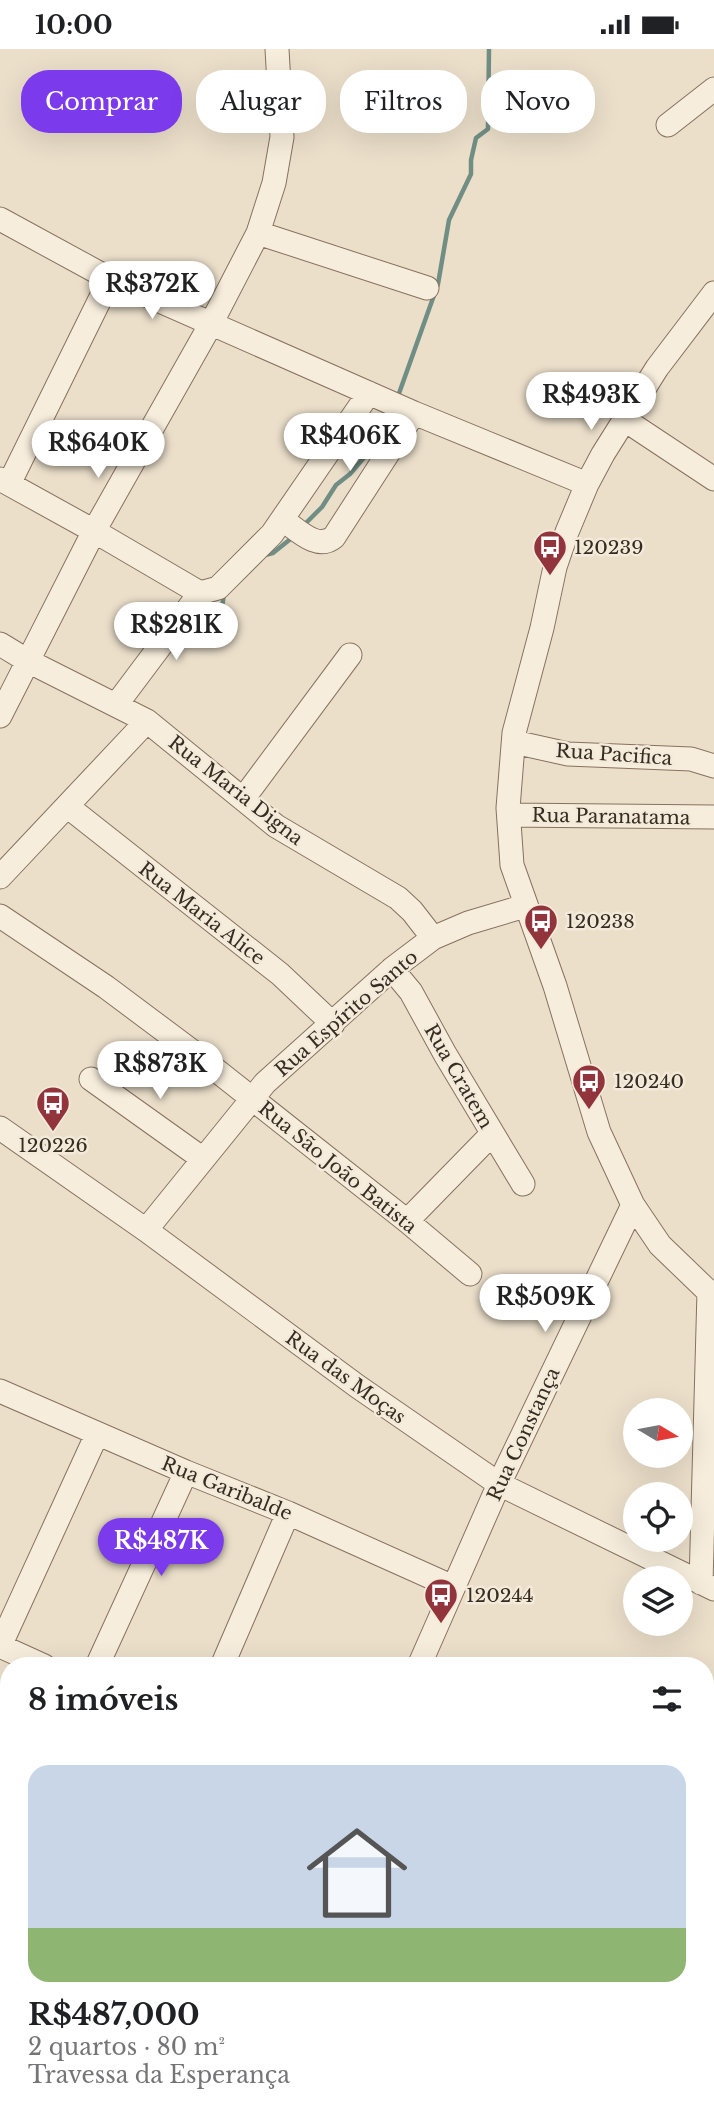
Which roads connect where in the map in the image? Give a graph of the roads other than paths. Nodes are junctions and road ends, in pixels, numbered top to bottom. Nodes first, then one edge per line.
1 (277, 49) edge
2 (714, 89) edge
3 (668, 125) dead end
4 (0, 219) edge
5 (258, 233) junction
6 (110, 279) junction
7 (427, 288) dead end
8 (714, 293) edge
9 (212, 322) junction
10 (375, 395) junction
11 (409, 411) junction
12 (625, 420) junction
13 (714, 479) edge
14 (5, 482) edge
15 (587, 484) junction
16 (283, 520) junction
17 (94, 531) junction
18 (200, 593) junction
19 (0, 644) edge
20 (350, 655) dead end
21 (27, 661) junction
22 (116, 705) junction
23 (0, 716) edge
24 (147, 721) junction
25 (514, 742) junction
26 (714, 766) edge
27 (243, 799) junction
28 (67, 806) junction
29 (509, 815) junction
30 (714, 817) edge
31 (0, 877) edge
32 (525, 906) junction
33 (0, 916) edge
34 (433, 938) junction
35 (392, 969) junction
36 (333, 1024) junction
37 (91, 1079) dead end
38 (252, 1098) junction
39 (0, 1128) edge
40 (492, 1134) junction
41 (203, 1159) junction
42 (523, 1184) dead end
43 (633, 1205) junction
44 (407, 1221) junction
45 (146, 1230) junction
46 (471, 1274) dead end
47 (712, 1291) edge
48 (0, 1391) edge
49 (97, 1434) junction
50 (186, 1472) junction
51 (499, 1484) junction
52 (288, 1513) junction
53 (708, 1586) edge
54 (453, 1587) junction
55 (0, 1646) edge
56 (23, 1657) edge
57 (101, 1657) edge
58 (226, 1657) edge
59 (423, 1657) edge

1 - 5 street
2 - 3 street
4 - 6 street
5 - 7 street
5 - 9 street
6 - 9 street
6 - 14 street
8 - 12 street
9 - 10 street
9 - 17 street
10 - 11 street
10 - 16 street
11 - 15 street
11 - 16 street
12 - 13 street
12 - 15 street
14 - 17 street
15 - 25 street
16 - 18 street
17 - 18 street
17 - 21 street
18 - 22 street
19 - 21 street, Rua Maria Digna
20 - 27 street
21 - 22 street, Rua Maria Digna
21 - 23 street
22 - 24 street, Rua Maria Digna
24 - 27 street, Rua Maria Digna
24 - 28 street
25 - 26 street, Rua Pacifica
25 - 29 street
27 - 34 street, Rua Maria Digna
28 - 31 street
28 - 36 street, Rua Maria Alice
29 - 30 street, Rua Paranatama
29 - 32 street
32 - 34 street, Rua Espírito Santo
32 - 43 street
33 - 38 street, Rua São João Batista
34 - 35 street, Rua Espírito Santo
35 - 36 street, Rua Espírito Santo
35 - 40 street, Rua Cratem
36 - 38 street, Rua Espírito Santo
37 - 41 street
38 - 41 street, Rua Espírito Santo
38 - 44 street, Rua São João Batista
39 - 45 street, Rua das Moças
40 - 42 street, Rua Cratem
40 - 44 street
41 - 45 street, Rua Espírito Santo
43 - 47 street
43 - 51 street, Rua Constança
44 - 46 street, Rua São João Batista
45 - 51 street, Rua das Moças
47 - 53 street
48 - 49 street, Rua Garibalde
49 - 50 street, Rua Garibalde
49 - 55 street
50 - 52 street, Rua Garibalde
50 - 57 street
51 - 53 street, Rua das Moças
51 - 54 street, Rua Constança
52 - 54 street, Rua Garibalde
52 - 58 street
54 - 59 street, Rua Constança
55 - 56 street

